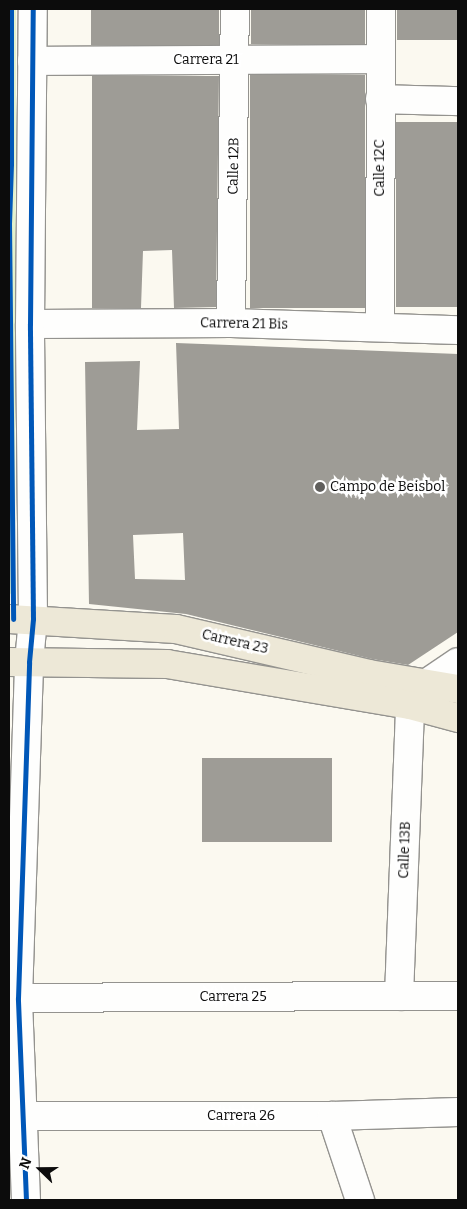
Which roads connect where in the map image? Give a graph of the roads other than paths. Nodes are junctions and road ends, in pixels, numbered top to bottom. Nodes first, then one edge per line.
1 (33, 9) edge
2 (235, 9) edge
3 (381, 9) edge
4 (381, 59) junction
5 (235, 60) junction
6 (32, 61) junction
7 (380, 99) junction
8 (458, 102) edge
9 (231, 323) junction
10 (30, 324) junction
11 (380, 327) junction
12 (458, 330) edge
13 (21, 619) edge
14 (19, 662) edge
15 (458, 662) edge
16 (427, 683) junction
17 (458, 690) edge
18 (410, 705) junction
19 (458, 718) edge
20 (399, 996) junction
21 (458, 996) edge
22 (13, 998) edge
23 (458, 1112) edge
24 (24, 1116) junction
25 (332, 1116) junction
26 (26, 1200) edge
27 (360, 1200) edge

1 - 6 street
2 - 5 street, Calle 12B
3 - 4 street, Calle 12C
4 - 5 street, Carrera 21
4 - 7 street, Calle 12C
5 - 6 street, Carrera 21
5 - 9 street, Calle 12B
6 - 10 street
7 - 8 street
7 - 11 street, Calle 12C
9 - 10 street, Carrera 21 Bis
9 - 11 street, Carrera 21 Bis
10 - 13 street
11 - 12 street, Carrera 21 Bis
13 - 14 street
13 - 16 main road, Carrera 23
14 - 18 main road
14 - 22 street
15 - 16 street
16 - 17 main road, Carrera 23
18 - 19 main road
18 - 20 street, Calle 13B
20 - 21 street, Carrera 25
20 - 22 street, Carrera 25
22 - 24 street
23 - 25 street, Carrera 26
24 - 25 street, Carrera 26
24 - 26 street
25 - 27 street

